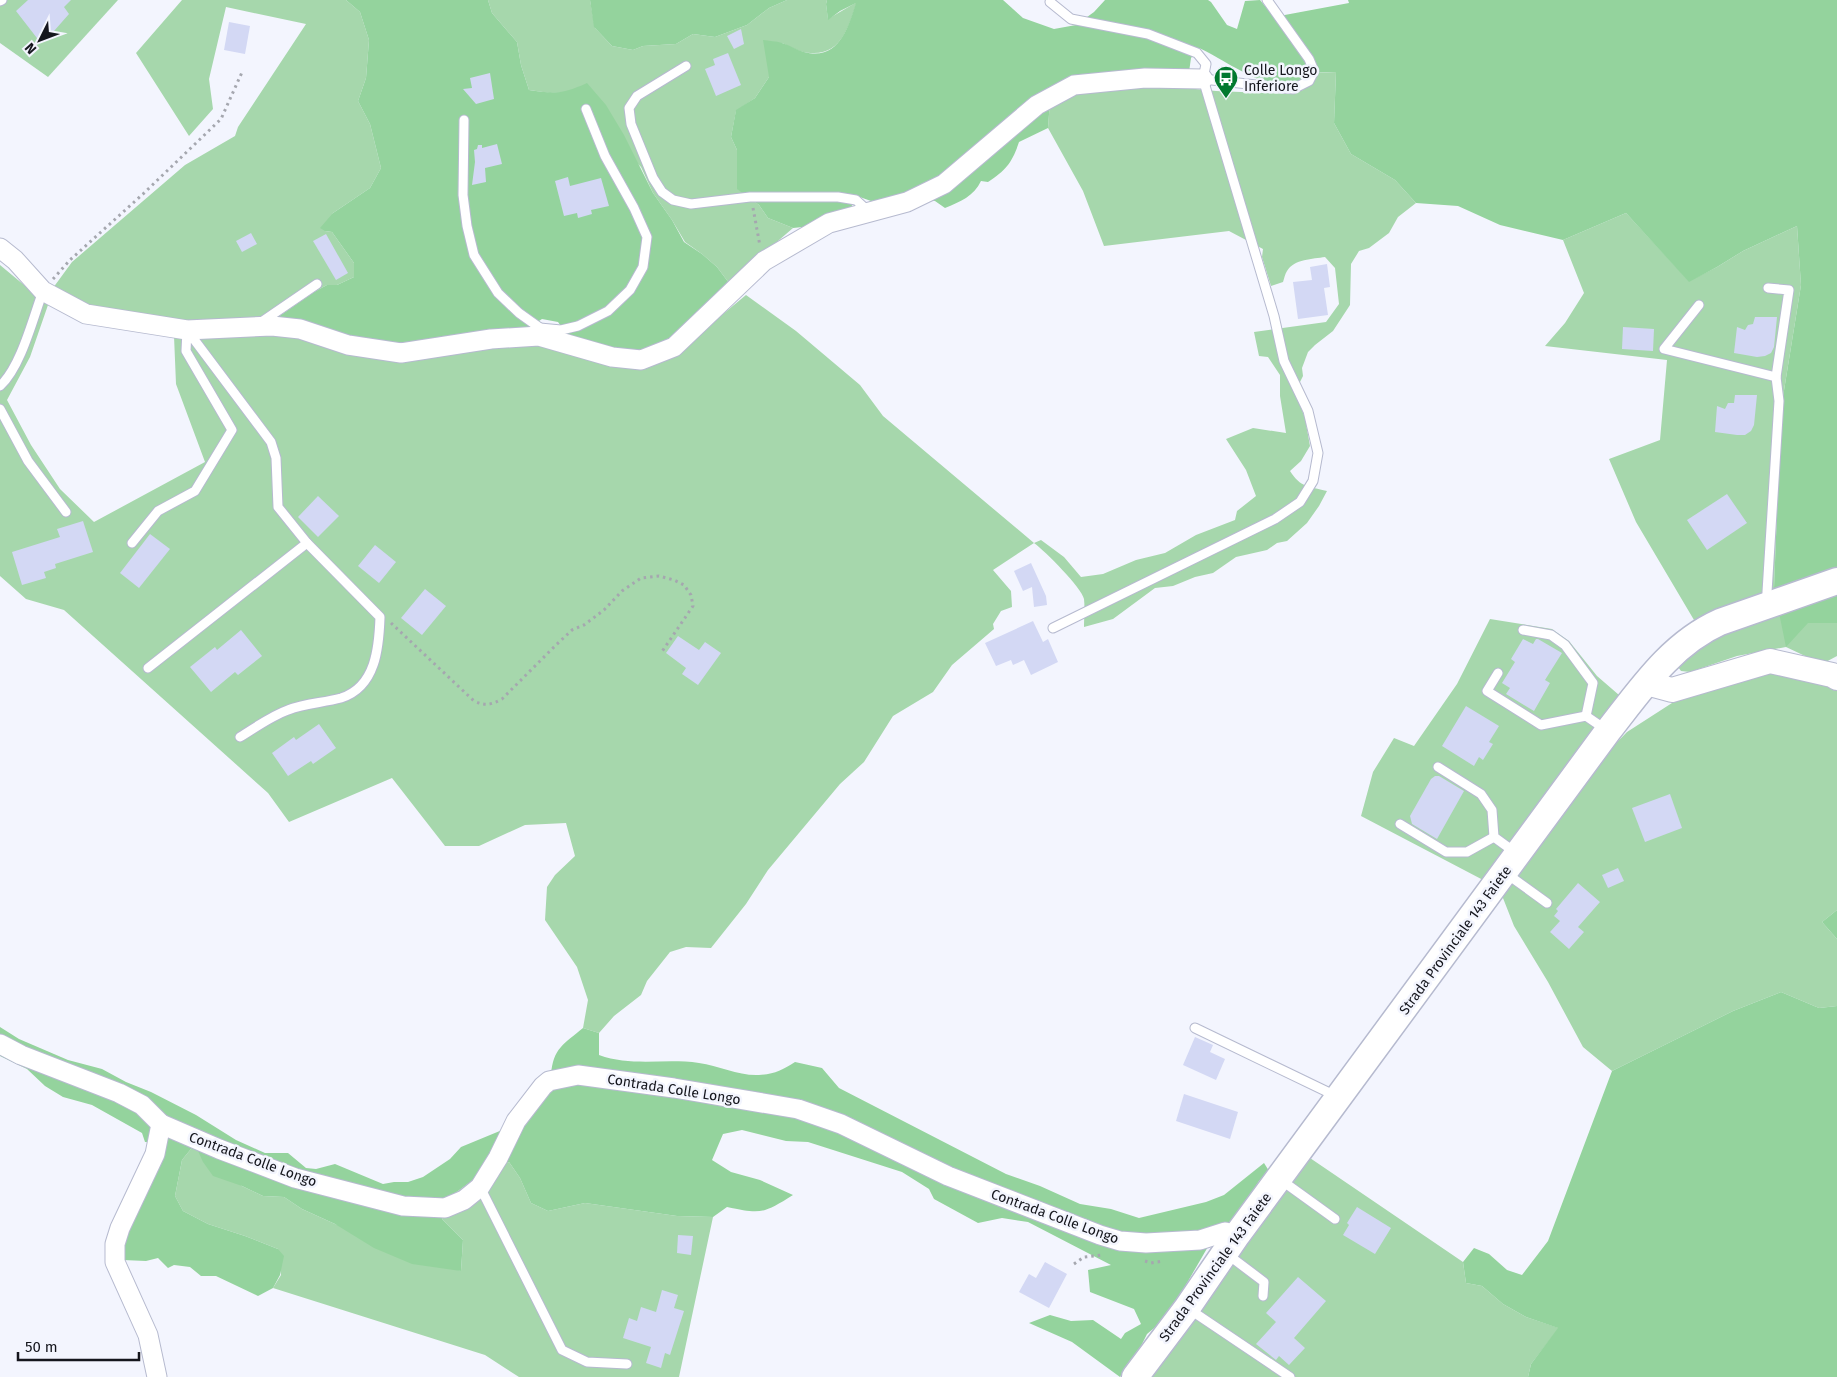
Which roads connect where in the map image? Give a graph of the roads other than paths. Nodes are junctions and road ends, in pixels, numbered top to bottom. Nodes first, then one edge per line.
1 (1267, 0) edge
2 (1050, 2) dead end
3 (686, 66) dead end
4 (1203, 79) junction
5 (586, 109) dead end
6 (464, 120) dead end
7 (868, 211) junction
8 (0, 248) edge
9 (317, 284) dead end
10 (1768, 288) dead end
11 (43, 291) junction
12 (1699, 304) dead end
13 (254, 327) junction
14 (187, 330) junction
15 (540, 332) junction
16 (1776, 377) junction
17 (0, 386) edge
18 (0, 410) edge
19 (66, 512) dead end
20 (132, 543) dead end
21 (307, 543) junction
22 (1837, 581) edge
23 (1768, 605) junction
24 (1053, 628) dead end
25 (1523, 630) dead end
26 (148, 668) dead end
27 (1498, 673) dead end
28 (1837, 678) edge
29 (1646, 683) junction
30 (1586, 716) junction
31 (1608, 730) junction
32 (240, 737) dead end
33 (1438, 767) dead end
34 (1400, 824) dead end
35 (1494, 836) junction
36 (1511, 863) junction
37 (1547, 903) dead end
38 (1195, 1028) dead end
39 (0, 1044) edge
40 (1339, 1097) junction
41 (161, 1124) junction
42 (1279, 1179) junction
43 (480, 1187) junction
44 (1335, 1218) dead end
45 (1231, 1243) junction
46 (1262, 1296) dead end
47 (1187, 1308) junction
48 (627, 1364) dead end
49 (157, 1377) edge
50 (1135, 1377) edge
51 (1290, 1377) edge

1 - 4 lane
2 - 4 lane
3 - 7 lane
4 - 7 street
4 - 24 lane
5 - 15 lane
6 - 15 lane
7 - 15 street
8 - 11 street
9 - 13 lane
10 - 16 lane
11 - 14 street
11 - 17 lane
12 - 16 lane
13 - 14 street
13 - 15 street
14 - 20 lane
14 - 21 lane
16 - 23 lane
18 - 19 lane
21 - 26 lane
21 - 32 lane
22 - 23 main road, Strada Provinciale 143 Faiete
23 - 29 main road, Strada Provinciale 143 Faiete
25 - 30 lane
27 - 30 lane
28 - 29 street
29 - 31 main road, Strada Provinciale 143 Faiete
30 - 31 lane
31 - 36 main road, Strada Provinciale 143 Faiete
33 - 35 lane
34 - 35 lane
35 - 36 lane
36 - 37 lane
36 - 40 main road, Strada Provinciale 143 Faiete
38 - 40 lane
39 - 41 street, Contrada Colle Longo
40 - 42 main road, Strada Provinciale 143 Faiete
41 - 43 street, Contrada Colle Longo
41 - 49 street
42 - 44 lane
42 - 45 main road, Strada Provinciale 143 Faiete
43 - 45 street, Contrada Colle Longo
43 - 48 lane
45 - 46 lane
45 - 47 main road, Strada Provinciale 143 Faiete
47 - 50 main road, Strada Provinciale 143 Faiete
47 - 51 lane

